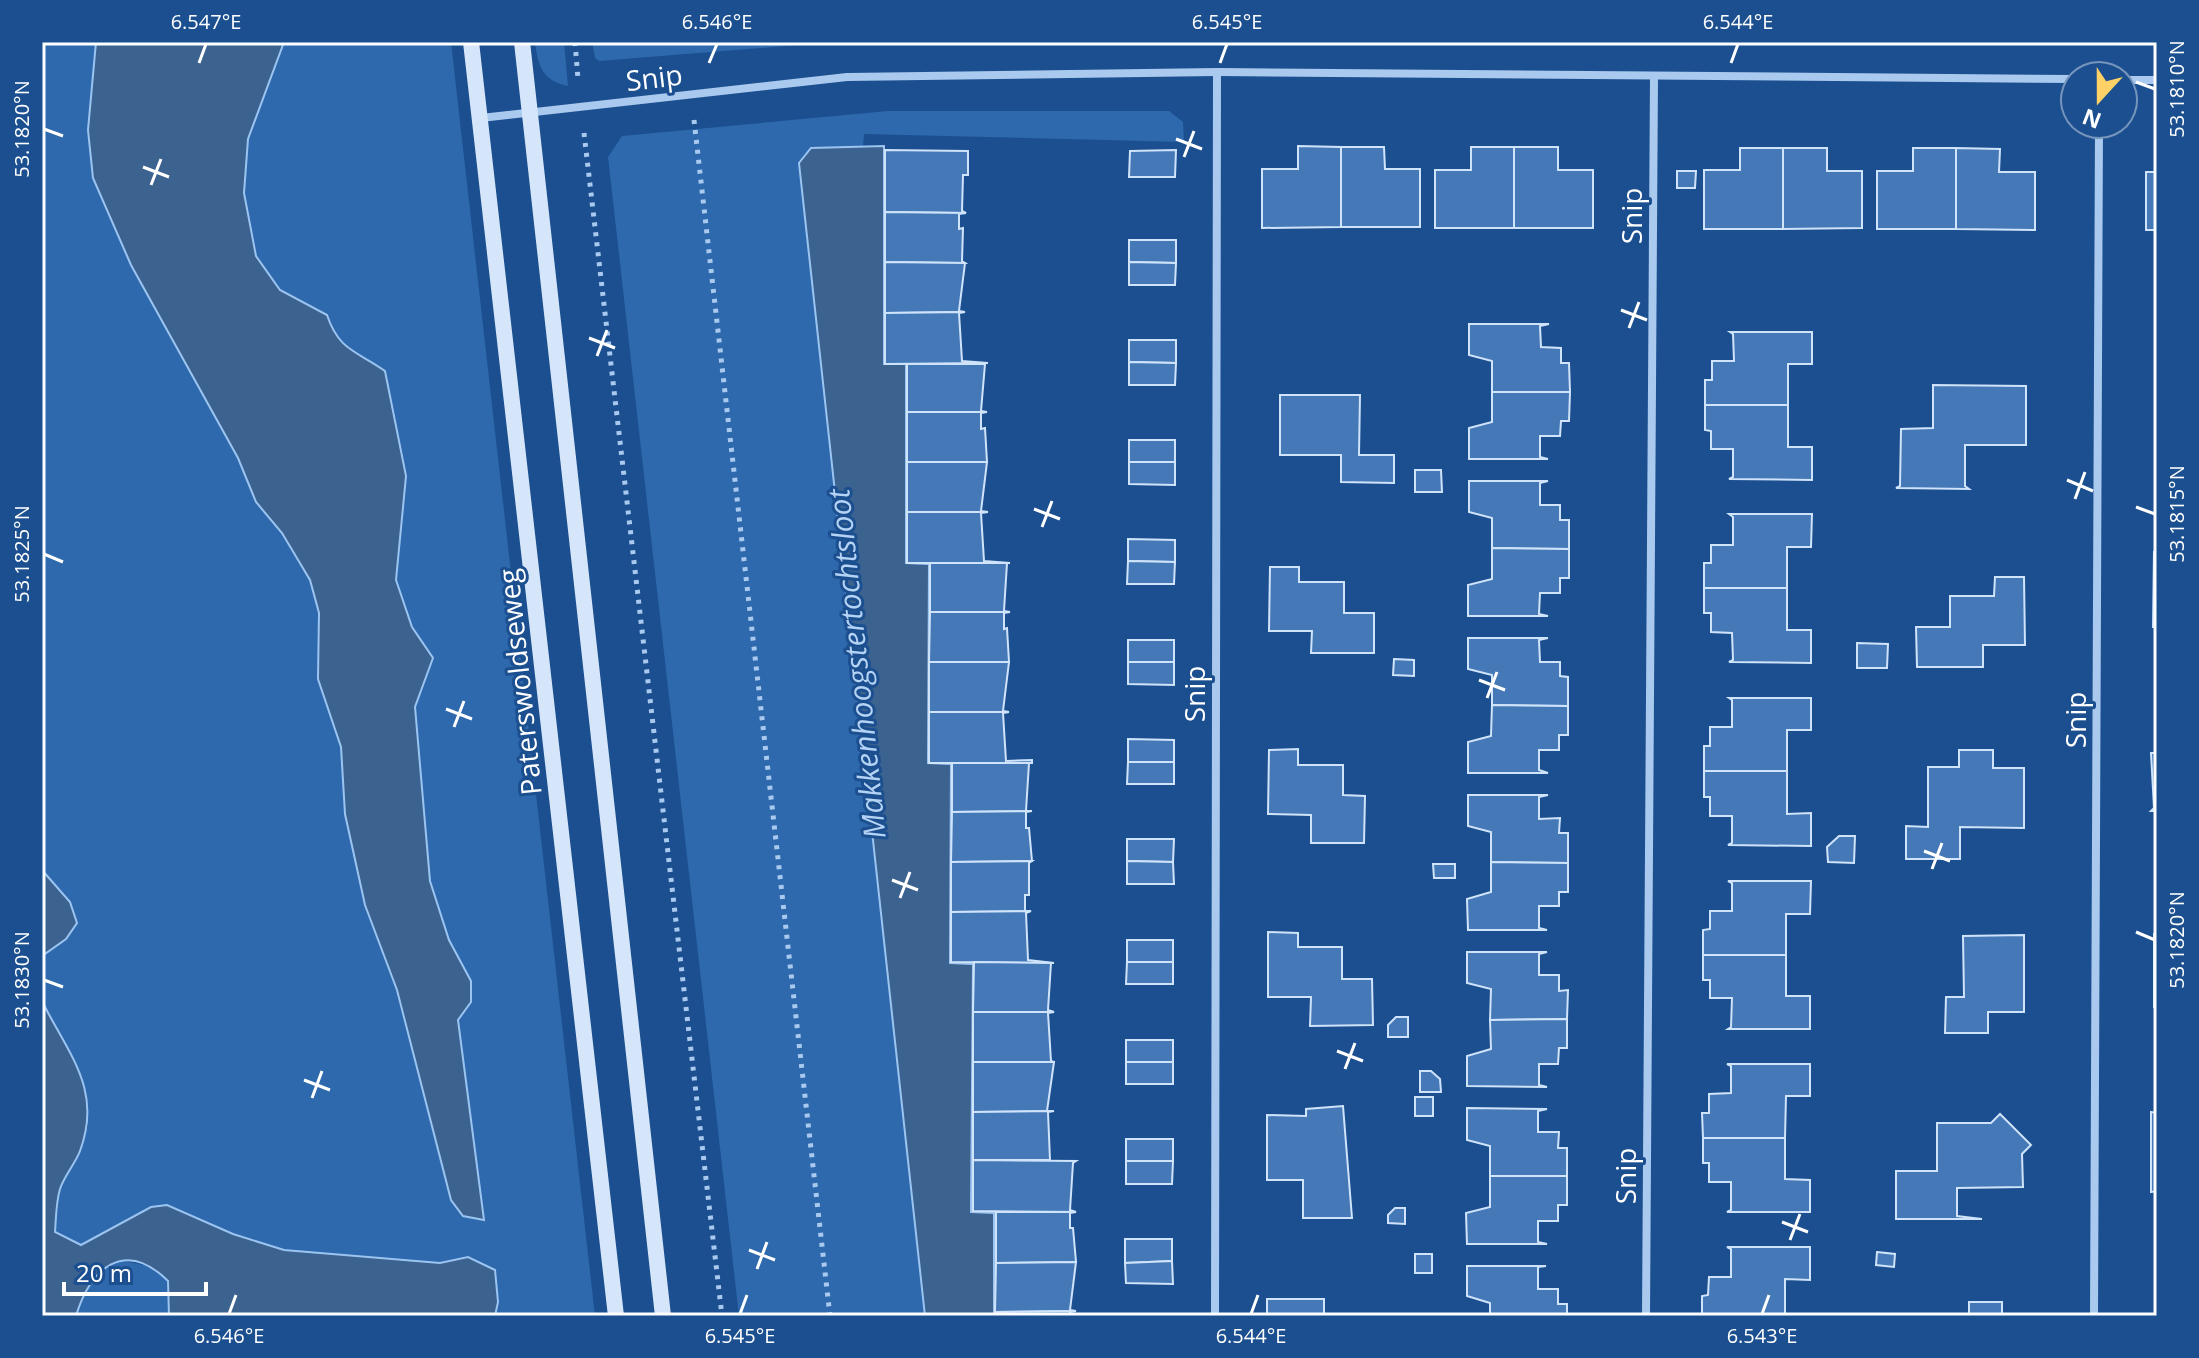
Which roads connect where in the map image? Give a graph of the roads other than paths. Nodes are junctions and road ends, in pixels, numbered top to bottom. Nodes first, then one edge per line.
1 (471, 42) edge
2 (522, 42) edge
3 (1217, 72) junction
4 (1654, 76) junction
5 (2059, 79) edge
6 (530, 113) junction
7 (481, 118) junction
8 (2099, 140) edge
9 (616, 1316) edge
10 (663, 1316) edge
11 (1215, 1316) edge
12 (1646, 1316) edge
13 (2094, 1316) edge

1 - 7 main road, Paterswoldseweg
2 - 6 main road
3 - 4 street, Snip
3 - 6 street, Snip
3 - 11 street, Snip
4 - 5 street, Snip
4 - 12 street, Snip
6 - 7 street, Snip
6 - 10 main road
7 - 9 main road, Paterswoldseweg
8 - 13 street, Snip

